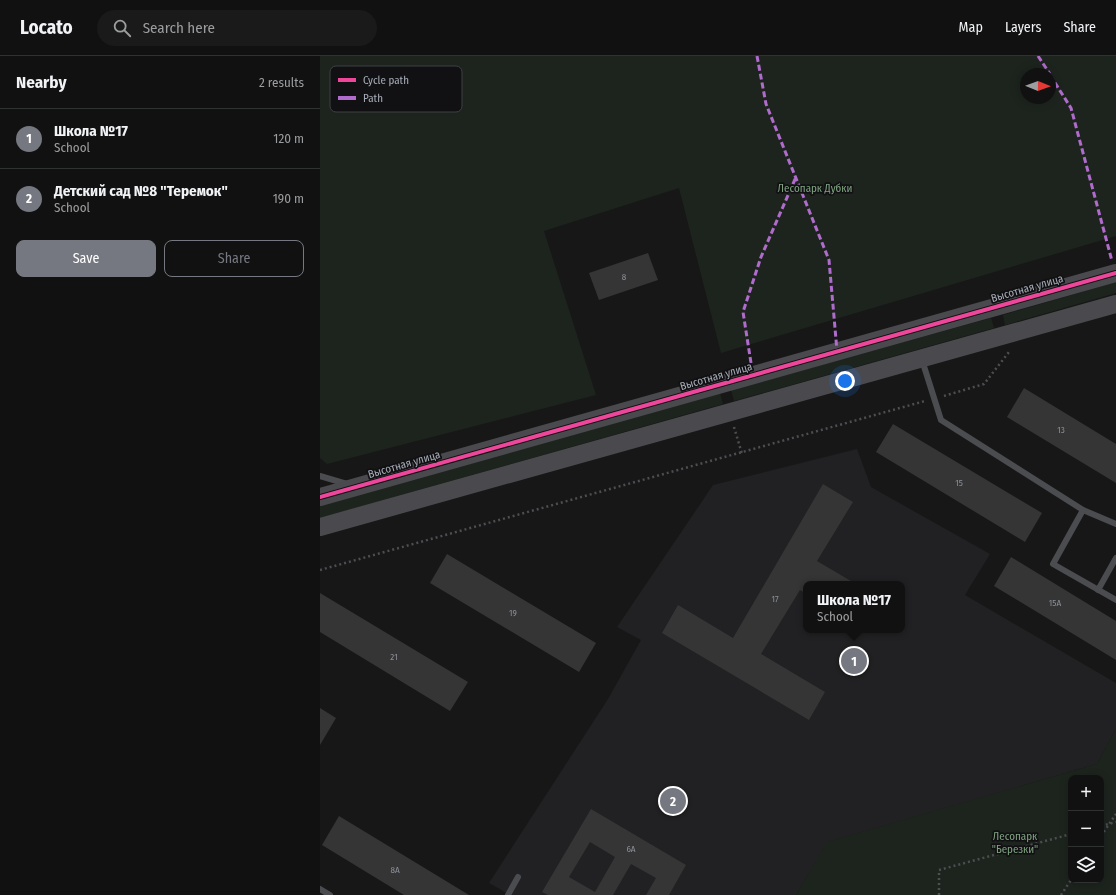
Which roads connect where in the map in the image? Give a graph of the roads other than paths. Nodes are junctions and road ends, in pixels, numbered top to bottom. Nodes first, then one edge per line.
1 (1116, 273) edge
2 (1116, 304) edge
3 (921, 358) junction
4 (320, 476) edge
5 (356, 487) junction
6 (320, 497) edge
7 (1082, 510) junction
8 (1116, 524) edge
9 (320, 527) edge
10 (1116, 558) edge
11 (1098, 590) junction
12 (1116, 600) edge
13 (518, 877) dead end
14 (320, 889) edge
15 (330, 895) edge
16 (508, 895) edge

1 - 5 street, Высотная улица
2 - 3 street
3 - 7 lane
3 - 9 street
4 - 5 lane
5 - 6 street, Высотная улица
7 - 8 lane
7 - 11 lane
10 - 11 lane
11 - 12 lane
13 - 16 lane
14 - 15 lane

